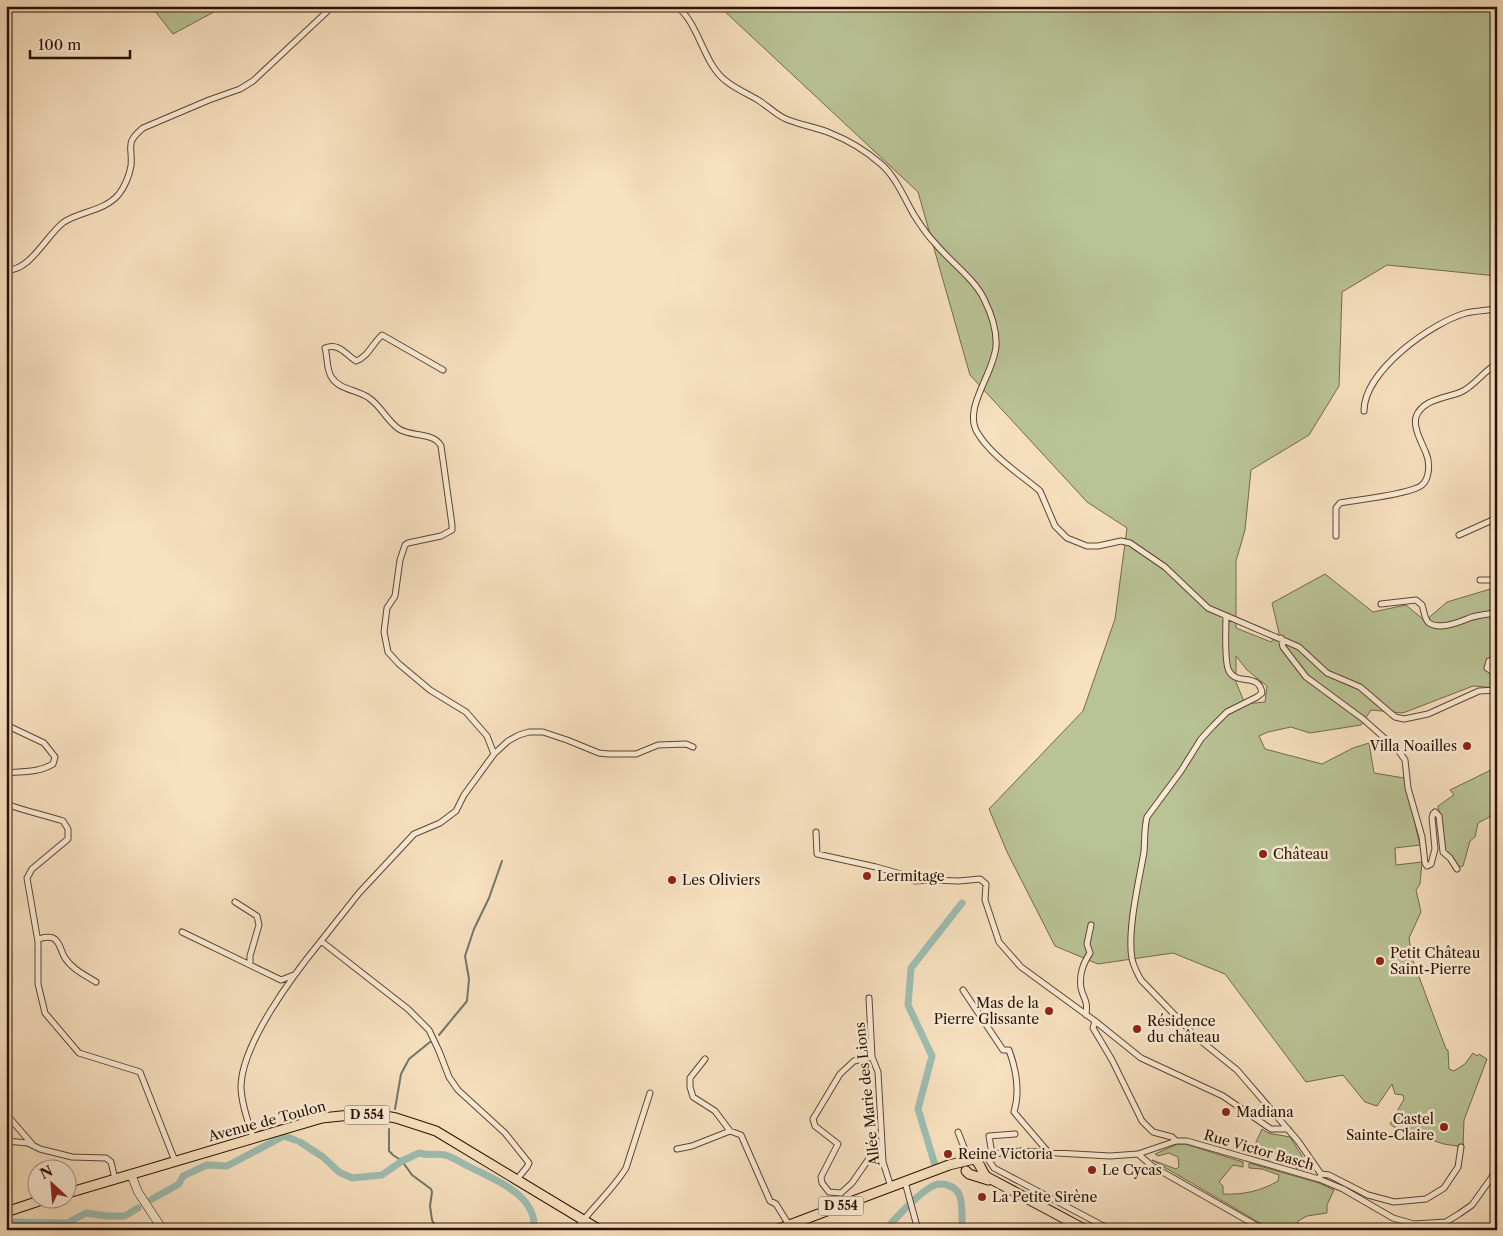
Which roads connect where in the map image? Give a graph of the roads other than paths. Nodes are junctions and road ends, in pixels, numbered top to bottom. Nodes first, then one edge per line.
1 (333, 6) edge
2 (676, 6) edge
3 (6, 270) edge
4 (1497, 309) edge
5 (1497, 364) edge
6 (443, 370) dead end
7 (1364, 411) dead end
8 (1497, 518) edge
9 (1459, 535) dead end
10 (1336, 536) dead end
11 (1480, 580) dead end
12 (1497, 580) edge
13 (1381, 604) dead end
14 (1495, 612) edge
15 (1226, 616) junction
16 (1497, 619) edge
17 (1281, 638) junction
18 (1497, 659) edge
19 (1497, 674) edge
20 (1497, 690) edge
21 (6, 725) edge
22 (693, 747) dead end
23 (494, 754) junction
24 (6, 773) edge
25 (6, 804) edge
26 (816, 832) dead end
27 (1458, 869) dead end
28 (235, 902) dead end
29 (1091, 925) dead end
30 (182, 932) dead end
31 (38, 939) junction
32 (321, 941) junction
33 (250, 964) junction
34 (295, 974) junction
35 (96, 982) dead end
36 (963, 990) dead end
37 (870, 998) dead end
38 (1086, 1015) junction
39 (1095, 1021) junction
40 (872, 1057) junction
41 (705, 1059) dead end
42 (650, 1093) dead end
43 (6, 1114) edge
44 (1288, 1129) junction
45 (730, 1131) junction
46 (958, 1132) dead end
47 (1015, 1134) dead end
48 (252, 1138) junction
49 (6, 1141) edge
50 (1176, 1141) junction
51 (33, 1146) junction
52 (1461, 1147) dead end
53 (677, 1149) dead end
54 (1049, 1153) junction
55 (1138, 1154) junction
56 (882, 1157) junction
57 (175, 1161) junction
58 (977, 1163) junction
59 (1497, 1170) edge
60 (131, 1174) junction
61 (1320, 1176) junction
62 (115, 1179) junction
63 (518, 1179) junction
64 (905, 1182) junction
65 (891, 1187) junction
66 (78, 1190) edge
67 (28, 1205) edge
68 (6, 1212) edge
69 (584, 1220) junction
70 (1067, 1220) junction
71 (789, 1225) junction
72 (598, 1229) edge
73 (163, 1230) edge
74 (576, 1230) edge
75 (776, 1230) edge
76 (918, 1230) edge
77 (1062, 1230) edge
78 (1086, 1230) edge
79 (1111, 1230) edge
80 (1264, 1230) edge

1 - 3 street
2 - 15 street
4 - 7 street
5 - 10 street
6 - 23 street
8 - 9 street
11 - 12 street
13 - 14 street
14 - 16 street
15 - 17 street
15 - 44 street
17 - 20 street
17 - 27 street
18 - 19 street
21 - 24 street
22 - 23 street
23 - 32 street
25 - 31 street
26 - 38 street
28 - 33 street
29 - 38 street
30 - 33 street
31 - 35 street
31 - 57 street
32 - 34 street
32 - 63 street
33 - 34 street
34 - 48 street
36 - 54 street
37 - 40 street, Allée Marie des Lions
38 - 39 street
39 - 44 street
39 - 50 street
40 - 56 street, Allée Marie des Lions
40 - 56 street
41 - 45 street
42 - 69 street
43 - 51 street
44 - 61 street
45 - 53 street
45 - 71 street
46 - 58 street
47 - 58 street
48 - 57 main road, Avenue de Toulon / D 554
48 - 63 main road, Avenue de Toulon / D 554
49 - 51 street
50 - 55 street, Rue Victor Basch
50 - 61 street, Rue Victor Basch
51 - 62 street
52 - 61 street
54 - 55 street, Rue Victor Basch
54 - 58 street, Rue Victor Basch
55 - 80 street
56 - 65 street, Allée Marie des Lions
57 - 60 main road, Avenue de Toulon / D 554
58 - 64 main road, D 554
58 - 70 main road
58 - 79 street
59 - 61 street, Rue Victor Basch
60 - 62 main road, Avenue de Toulon / D 554
60 - 73 street
62 - 66 main road, Avenue de Toulon / D 554
63 - 69 main road, Avenue de Toulon / D 554
64 - 65 main road, D 554
64 - 76 street
65 - 71 main road, D 554
67 - 68 main road
69 - 72 main road, Avenue de Toulon / D 554
69 - 74 street
70 - 77 street
70 - 78 main road
71 - 75 main road, D 554

